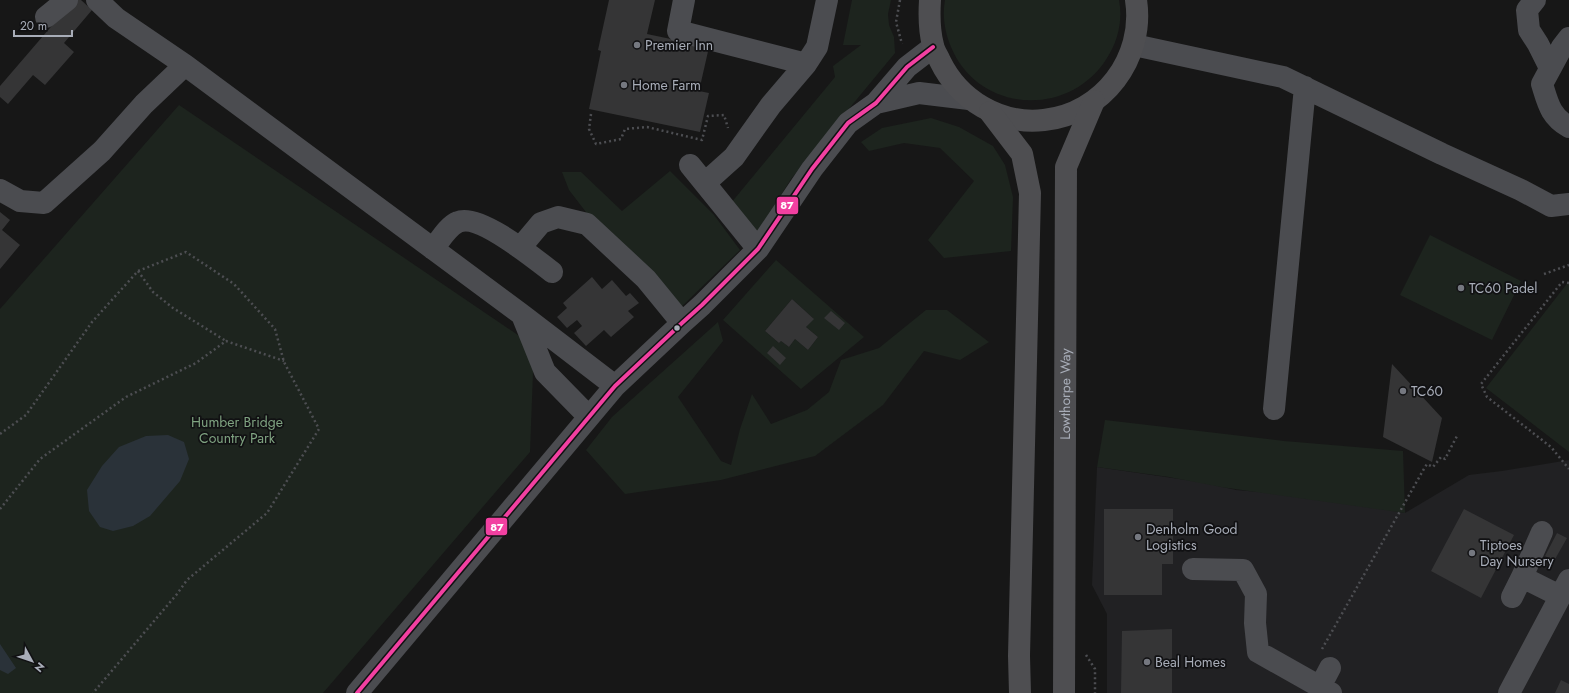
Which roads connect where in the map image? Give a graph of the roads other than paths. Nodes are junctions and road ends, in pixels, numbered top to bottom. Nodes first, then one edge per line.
1 (67, 0) edge
2 (97, 0) edge
3 (684, 0) edge
4 (827, 0) edge
5 (930, 0) edge
6 (1136, 0) edge
7 (1535, 0) edge
8 (46, 17) dead end
9 (1569, 38) edge
10 (1134, 44) junction
11 (933, 47) junction
12 (806, 64) junction
13 (185, 65) junction
14 (1550, 68) junction
15 (1304, 87) junction
16 (969, 99) junction
17 (1094, 101) junction
18 (876, 103) junction
19 (990, 112) junction
20 (1569, 126) edge
21 (690, 165) dead end
22 (705, 183) junction
23 (0, 190) edge
24 (1569, 204) edge
25 (520, 248) junction
26 (433, 249) junction
27 (758, 249) junction
28 (552, 272) dead end
29 (521, 314) junction
30 (682, 323) junction
31 (616, 386) junction
32 (1274, 409) dead end
33 (589, 417) junction
34 (1542, 532) dead end
35 (1193, 569) dead end
36 (1522, 578) junction
37 (1564, 588) edge
38 (1512, 597) dead end
39 (1325, 660) road end
40 (1325, 690) edge
41 (357, 693) edge
42 (1020, 693) edge
43 (1064, 693) edge
44 (1509, 693) edge

1 - 8 street
2 - 13 street
3 - 12 street
4 - 12 street
5 - 11 highway
6 - 10 highway
7 - 14 street
9 - 14 street
10 - 15 street
10 - 17 highway
11 - 16 highway
11 - 18 street
12 - 22 street
13 - 23 street
13 - 26 street
14 - 20 street
15 - 24 street
15 - 32 street
16 - 18 street
16 - 19 highway
17 - 19 highway
17 - 43 highway, Lowthorpe Way
18 - 27 street
19 - 42 highway
21 - 22 street
22 - 27 street
25 - 26 street
25 - 28 street
25 - 30 street
26 - 29 street
27 - 30 street
29 - 31 street
29 - 33 street
30 - 31 street
31 - 33 street
33 - 41 street
34 - 36 street
35 - 40 street
36 - 37 street
36 - 38 street
37 - 44 street
39 - 40 street

